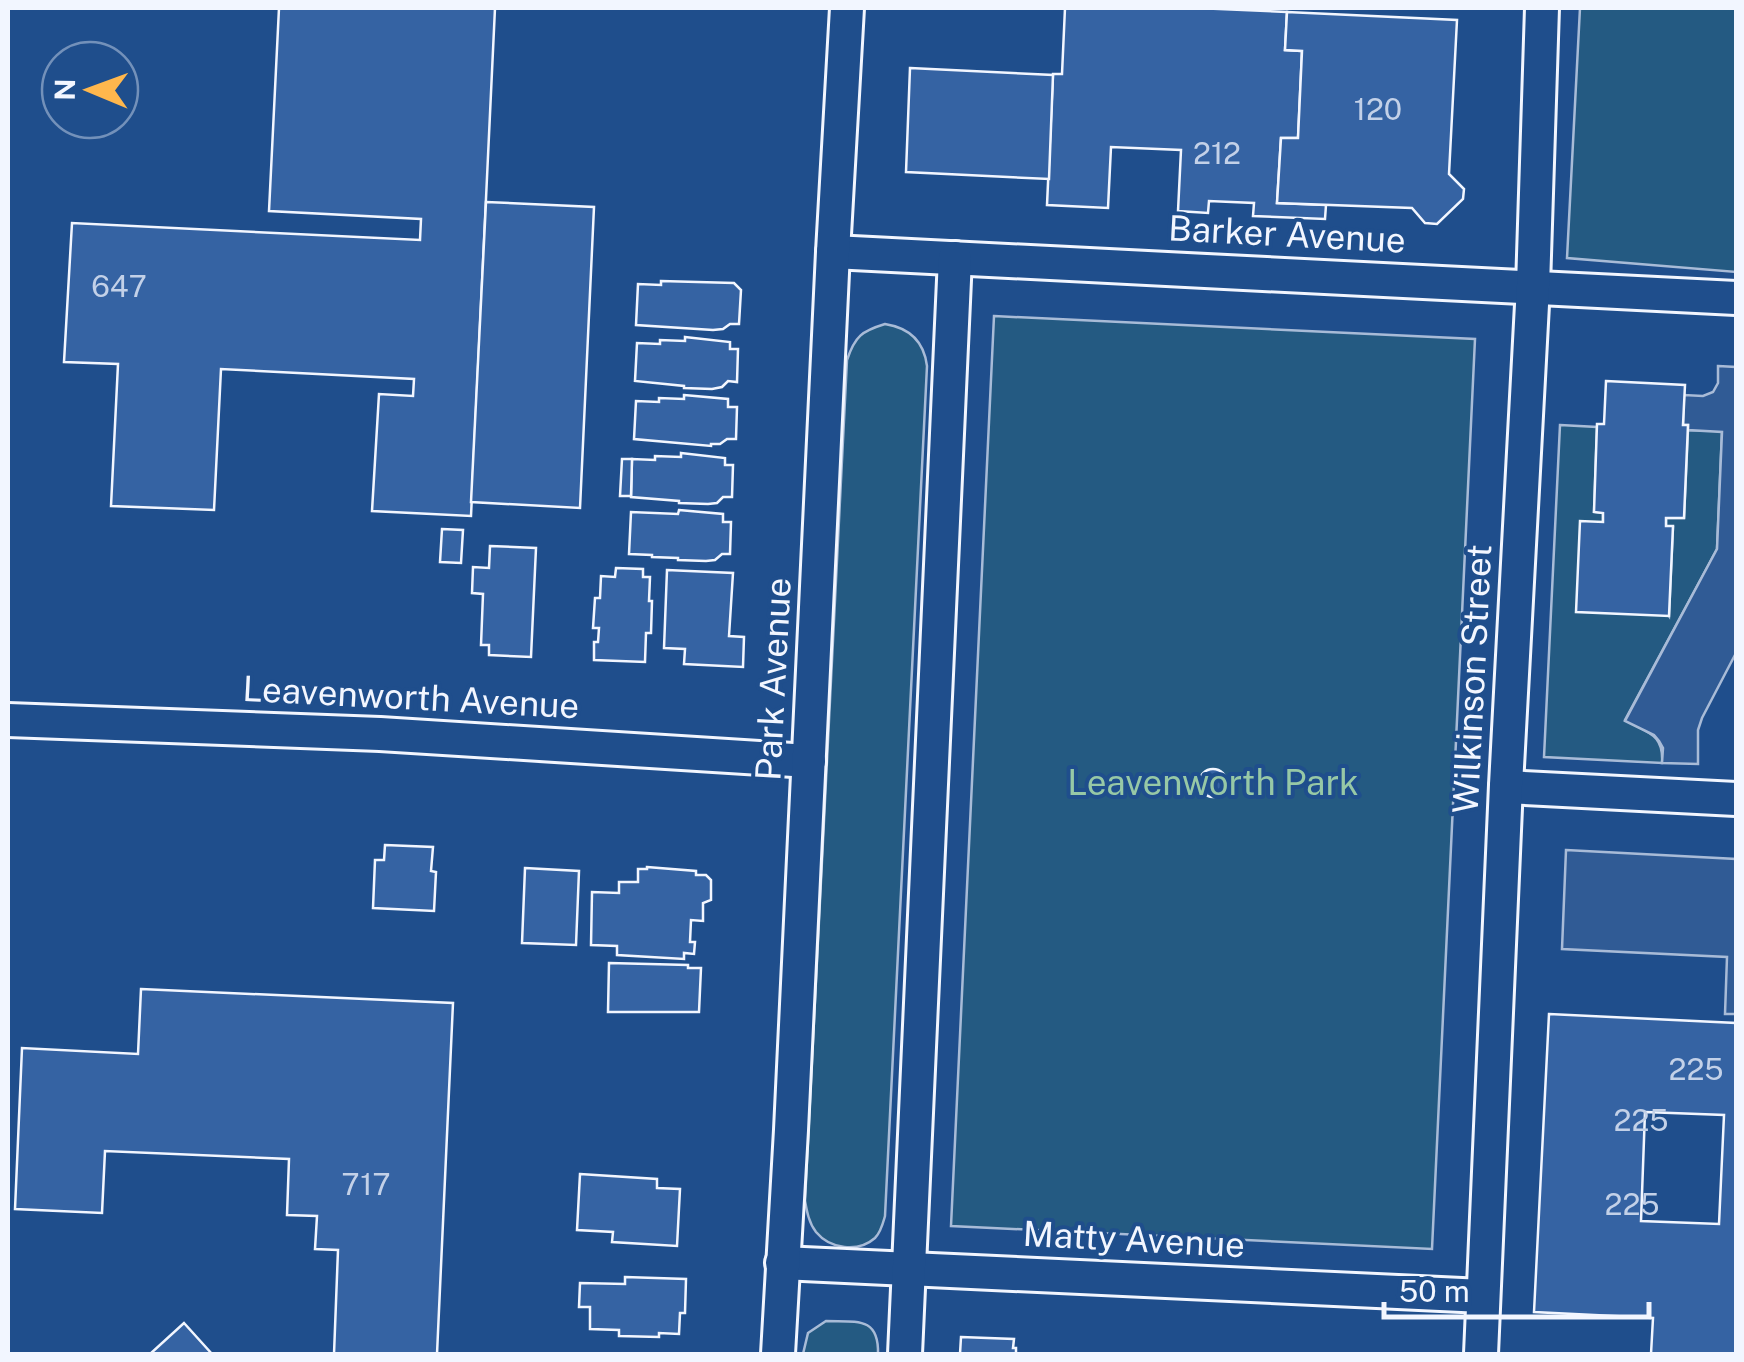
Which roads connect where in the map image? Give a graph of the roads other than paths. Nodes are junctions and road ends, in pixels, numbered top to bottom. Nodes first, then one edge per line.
1 (847, 8) edge
2 (1542, 8) edge
3 (833, 252) junction
4 (955, 258) junction
5 (1533, 286) junction
6 (1736, 298) edge
7 (8, 720) edge
8 (810, 761) junction
9 (1506, 788) junction
10 (1736, 799) edge
11 (782, 1262) junction
12 (909, 1268) junction
13 (1483, 1296) junction
14 (778, 1354) edge
15 (905, 1354) edge
16 (1480, 1354) edge

1 - 3 street, Park Avenue
2 - 5 street, Wilkinson Street
3 - 4 street, Barker Avenue
3 - 8 street, Park Avenue
4 - 5 street, Barker Avenue
4 - 12 street
5 - 6 street, Barker Avenue
5 - 9 street, Wilkinson Street
7 - 8 street, Leavenworth Avenue
8 - 11 street, Park Avenue
9 - 10 street
9 - 13 street, Wilkinson Street
11 - 12 street, Matty Avenue
11 - 14 street, Park Avenue
12 - 13 street, Matty Avenue
12 - 15 street
13 - 16 street, Wilkinson Street

